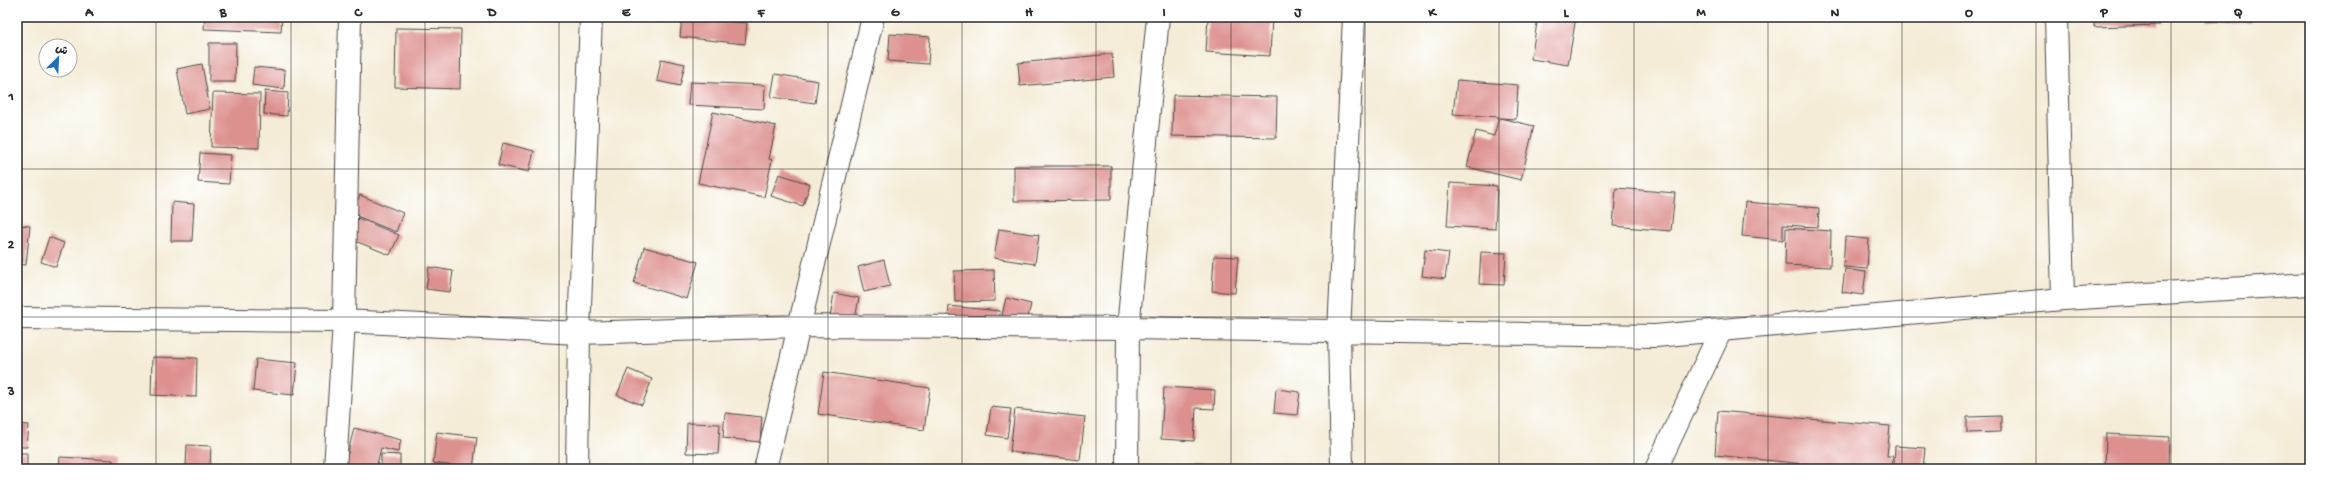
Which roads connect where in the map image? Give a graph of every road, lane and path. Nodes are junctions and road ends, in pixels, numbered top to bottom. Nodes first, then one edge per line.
1 (350, 17) edge
2 (591, 17) edge
3 (873, 17) edge
4 (1158, 17) edge
5 (1354, 17) edge
6 (2056, 17) edge
7 (2310, 284) edge
8 (2063, 299) junction
9 (17, 318) edge
10 (344, 321) junction
11 (799, 326) junction
12 (1128, 328) junction
13 (1721, 330) junction
14 (1339, 332) junction
15 (579, 333) junction
16 (1672, 435) junction
17 (335, 469) edge
18 (577, 469) edge
19 (765, 469) edge
20 (1127, 469) edge
21 (1342, 469) edge
22 (1656, 469) edge
23 (1672, 469) edge

1 - 10 street
2 - 15 street
3 - 11 street
4 - 12 street
5 - 14 street
6 - 8 street
7 - 8 street
8 - 13 street
9 - 10 street
10 - 15 street
10 - 17 street
11 - 12 street
11 - 15 street
11 - 19 street
12 - 14 street
12 - 20 street
13 - 14 street
13 - 16 street
14 - 21 street
15 - 18 street
16 - 22 street
16 - 23 street

